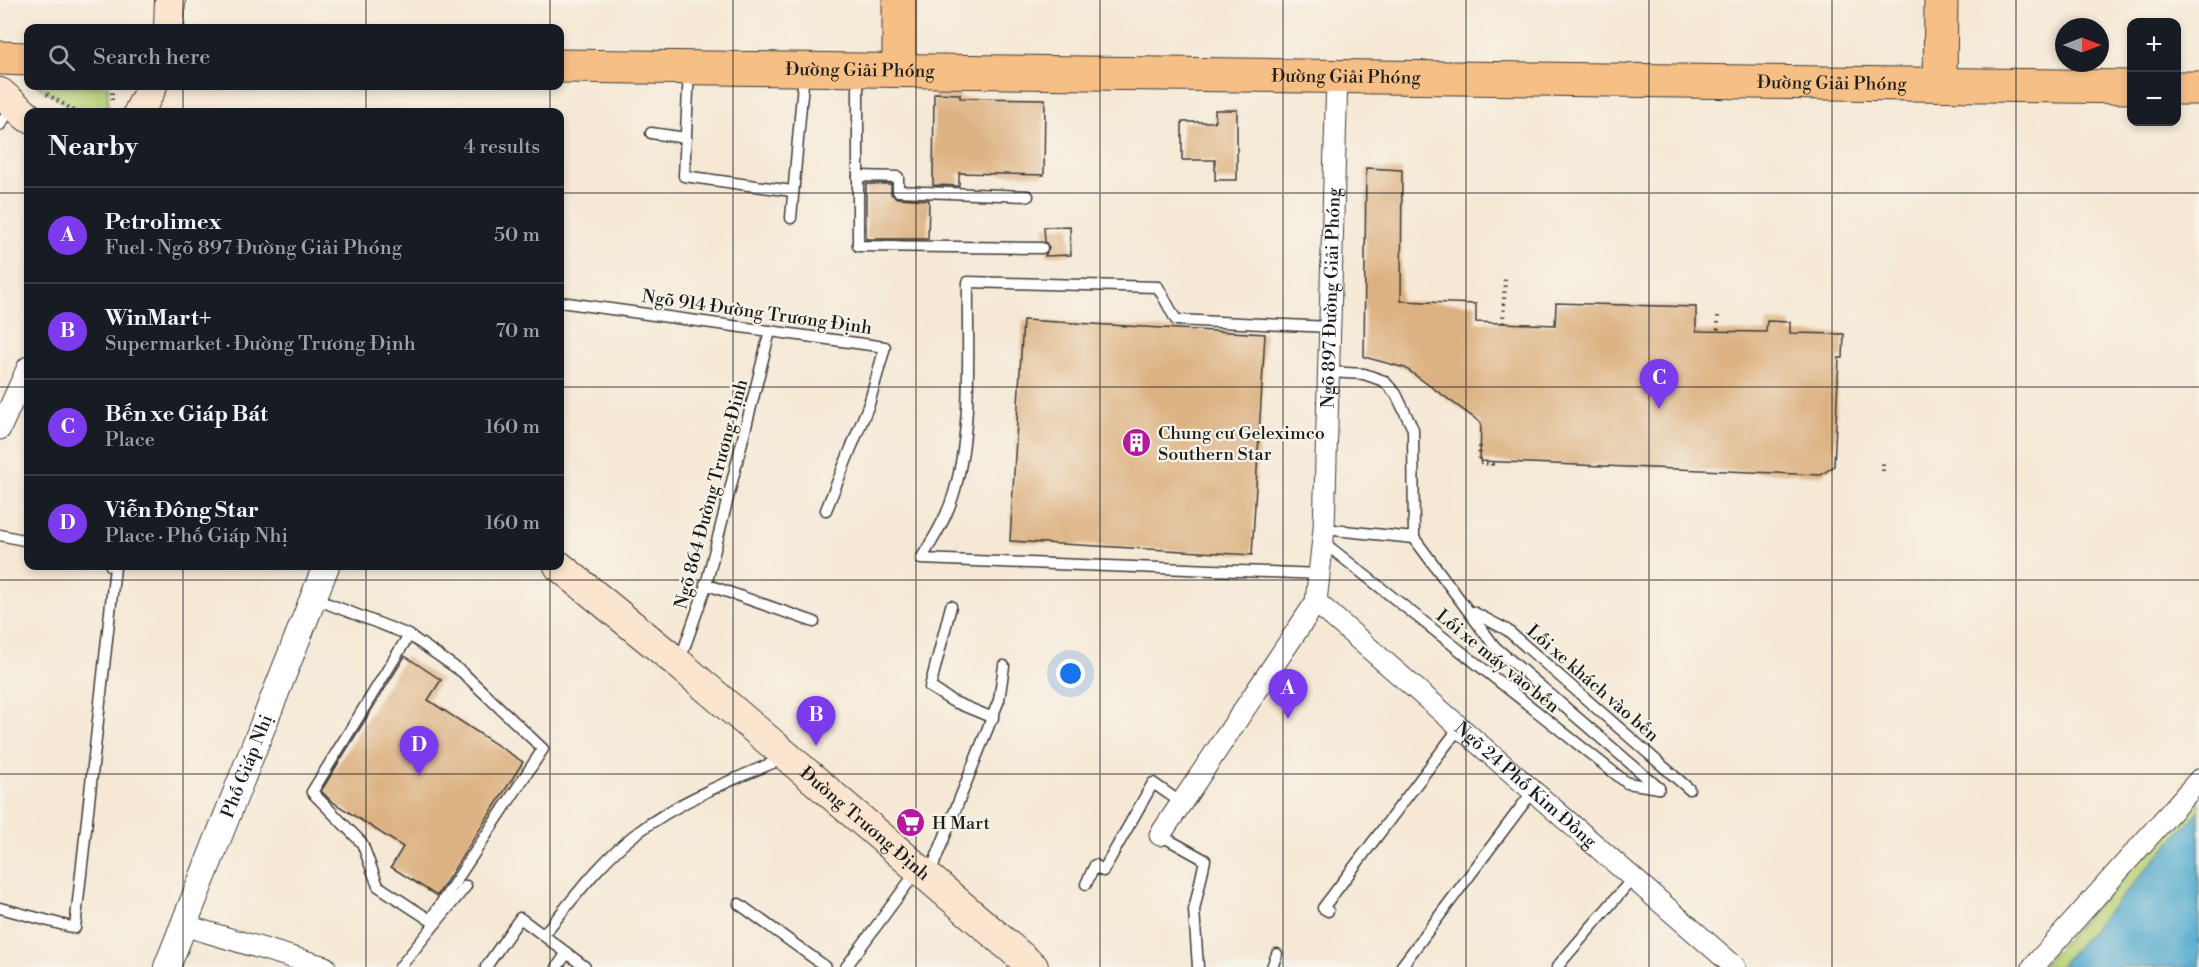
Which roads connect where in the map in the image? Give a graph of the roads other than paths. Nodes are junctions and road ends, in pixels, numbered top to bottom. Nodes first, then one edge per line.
1 (170, 0) edge
2 (899, 0) edge
3 (1921, 0) edge
4 (1941, 0) edge
5 (169, 24) edge
6 (0, 58) edge
7 (24, 59) edge
8 (564, 66) edge
9 (689, 68) junction
10 (804, 69) junction
11 (858, 70) junction
12 (899, 70) junction
13 (1336, 76) junction
14 (1930, 84) junction
15 (2127, 87) edge
16 (2181, 87) edge
17 (2199, 88) edge
18 (150, 90) edge
19 (167, 90) edge
20 (141, 108) edge
21 (159, 108) edge
22 (651, 133) dead end
23 (686, 138) junction
24 (858, 176) junction
25 (792, 191) junction
26 (1028, 196) dead end
27 (791, 218) dead end
28 (1042, 248) dead end
29 (564, 303) edge
30 (1331, 327) junction
31 (770, 331) junction
32 (1329, 372) junction
33 (24, 376) edge
34 (0, 429) edge
35 (826, 510) dead end
36 (0, 535) edge
37 (1324, 536) junction
38 (1414, 538) junction
39 (24, 540) edge
40 (115, 570) edge
41 (324, 570) edge
42 (564, 570) edge
43 (1320, 574) junction
44 (705, 584) junction
45 (312, 598) junction
46 (1316, 602) junction
47 (951, 606) dead end
48 (1470, 610) junction
49 (814, 622) dead end
50 (409, 635) junction
51 (679, 663) junction
52 (1004, 666) dead end
53 (993, 718) junction
54 (1459, 728) junction
55 (788, 757) junction
56 (2199, 780) edge
57 (1689, 789) dead end
58 (1533, 791) junction
59 (1180, 802) junction
60 (1160, 835) joint
61 (924, 872) junction
62 (1632, 878) junction
63 (1086, 884) dead end
64 (466, 886) dead end
65 (739, 904) dead end
66 (0, 908) edge
67 (1328, 912) dead end
68 (183, 925) junction
69 (543, 935) junction
70 (567, 953) junction
71 (1277, 954) dead end
72 (167, 967) edge
73 (325, 967) edge
74 (400, 967) edge
75 (486, 967) edge
76 (556, 967) edge
77 (585, 967) edge
78 (826, 967) edge
79 (846, 967) edge
80 (1034, 967) edge
81 (1198, 967) edge
82 (1272, 967) edge
83 (1401, 967) edge
84 (1557, 967) edge
85 (1735, 967) edge
86 (2033, 967) edge

1 - 5 main road
2 - 12 main road
3 - 14 main road
4 - 14 main road
6 - 7 main road
8 - 9 main road, Đường Giải Phóng
9 - 10 main road, Đường Giải Phóng
9 - 23 lane
10 - 11 main road, Đường Giải Phóng
10 - 25 lane
11 - 12 main road, Đường Giải Phóng
11 - 24 lane
12 - 13 main road, Đường Giải Phóng
13 - 14 main road, Đường Giải Phóng
13 - 30 street, Ngõ 897 Đường Giải Phóng
14 - 15 main road, Đường Giải Phóng
16 - 17 main road
18 - 20 main road
19 - 21 main road
22 - 23 lane
23 - 25 lane
24 - 26 lane
24 - 28 lane
25 - 27 lane
29 - 31 lane, Ngõ 914 Đường Trương Định
30 - 32 street, Ngõ 897 Đường Giải Phóng
30 - 43 lane
31 - 35 lane, Ngõ 914 Đường Trương Định
31 - 44 lane, Ngõ 864 Đường Trương Định
32 - 37 street, Ngõ 897 Đường Giải Phóng
32 - 38 lane
33 - 34 street
36 - 39 lane
37 - 38 lane
37 - 43 street, Ngõ 897 Đường Giải Phóng
37 - 48 lane, Lối xe máy vào bến
38 - 48 lane
40 - 66 lane
41 - 45 street, Phố Giáp Nhị
42 - 51 main road, Đường Trương Định
43 - 46 street, Ngõ 897 Đường Giải Phóng
44 - 49 lane
44 - 51 lane, Ngõ 864 Đường Trương Định
45 - 50 lane
45 - 68 street, Phố Giáp Nhị
46 - 54 street, Ngõ 24 Phố Kim Đồng
46 - 59 street, Ngõ 897 Đường Giải Phóng
47 - 53 lane
48 - 57 lane, Lối xe khách vào bến
50 - 50 lane
51 - 55 main road, Đường Trương Định
52 - 53 lane
53 - 61 lane
54 - 58 street, Ngõ 24 Phố Kim Đồng
54 - 67 lane
55 - 61 main road, Đường Trương Định
55 - 69 lane
56 - 86 street
58 - 62 street, Ngõ 24 Phố Kim Đồng
58 - 83 lane
59 - 60 street, Ngõ 897 Đường Giải Phóng
59 - 63 lane
60 - 81 lane
61 - 79 lane
61 - 80 main road, Đường Trương Định
62 - 84 lane
62 - 85 street, Ngõ 24 Phố Kim Đồng
64 - 74 lane
65 - 78 lane
68 - 72 street, Phố Giáp Nhị
68 - 73 street
69 - 70 lane
69 - 75 lane
70 - 76 lane
70 - 77 lane
71 - 82 lane

